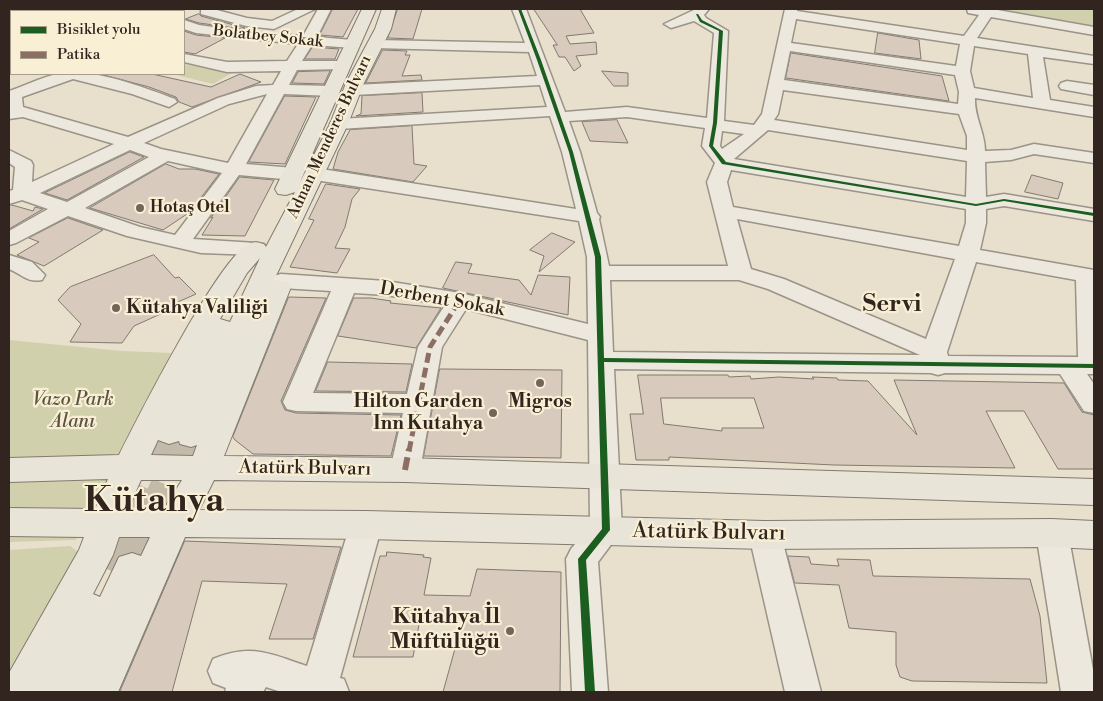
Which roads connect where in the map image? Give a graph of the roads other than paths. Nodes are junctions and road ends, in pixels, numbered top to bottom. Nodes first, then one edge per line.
1 (308, 9) edge
2 (324, 9) edge
3 (369, 9) edge
4 (389, 9) edge
5 (519, 9) edge
6 (968, 9) edge
7 (210, 10) edge
8 (985, 11) edge
9 (700, 12) edge
10 (791, 12) edge
11 (185, 17) edge
12 (252, 22) junction
13 (185, 24) edge
14 (671, 24) dead end
15 (1094, 31) edge
16 (234, 34) junction
17 (968, 41) junction
18 (308, 42) junction
19 (353, 44) junction
20 (375, 44) junction
21 (784, 46) junction
22 (534, 48) junction
23 (1035, 51) junction
24 (188, 59) edge
25 (1094, 60) edge
26 (343, 65) junction
27 (292, 67) junction
28 (962, 71) junction
29 (69, 75) edge
30 (77, 75) edge
31 (545, 80) junction
32 (776, 84) junction
33 (1067, 86) dead end
34 (11, 90) edge
35 (354, 90) junction
36 (1094, 90) edge
37 (277, 91) junction
38 (332, 91) junction
39 (967, 101) junction
40 (169, 102) dead end
41 (1042, 102) junction
42 (9, 112) edge
43 (1094, 112) edge
44 (558, 114) junction
45 (715, 123) junction
46 (339, 124) junction
47 (762, 127) junction
48 (128, 143) junction
49 (166, 155) junction
50 (978, 156) junction
51 (1094, 158) edge
52 (14, 163) edge
53 (724, 163) junction
54 (234, 169) junction
55 (294, 174) junction
56 (315, 174) junction
57 (15, 195) edge
58 (976, 205) junction
59 (277, 207) dead end
60 (66, 210) junction
61 (724, 211) junction
62 (1094, 215) edge
63 (590, 218) junction
64 (9, 239) edge
65 (180, 242) junction
66 (968, 254) junction
67 (268, 257) junction
68 (9, 261) edge
69 (599, 273) junction
70 (741, 273) junction
71 (34, 275) dead end
72 (1091, 276) edge
73 (345, 286) junction
74 (460, 300) junction
75 (602, 348) junction
76 (936, 359) junction
77 (1084, 366) edge
78 (418, 404) junction
79 (1094, 404) edge
80 (180, 435) tunnel mouth
81 (130, 467) junction
82 (204, 467) junction
83 (9, 470) edge
84 (405, 470) junction
85 (606, 478) junction
86 (1094, 492) edge
87 (9, 522) edge
88 (108, 524) junction
89 (173, 525) junction
90 (366, 525) junction
91 (606, 530) junction
92 (1052, 533) junction
93 (765, 535) junction
94 (1094, 535) edge
95 (242, 677) edge
96 (325, 690) edge
97 (20, 692) edge
98 (45, 692) edge
99 (74, 692) edge
100 (98, 692) edge
101 (597, 692) edge
102 (803, 692) edge
103 (1079, 692) edge

1 - 12 street
2 - 18 street
3 - 19 main road, Adnan Menderes Bulvarı
4 - 20 main road, Adnan Menderes Bulvarı
5 - 22 street
6 - 8 street
7 - 11 street
7 - 12 street
8 - 15 street
8 - 17 street
9 - 14 street
9 - 45 street
10 - 17 street
10 - 21 street
12 - 16 street
13 - 16 street, Bolatbey Sokak
16 - 18 street, Bolatbey Sokak
16 - 24 street
17 - 23 street
17 - 28 street
18 - 19 street, Bolatbey Sokak
18 - 27 street
19 - 26 main road, Adnan Menderes Bulvarı
20 - 22 street
20 - 35 main road, Adnan Menderes Bulvarı
21 - 28 street
21 - 32 street
22 - 31 street
23 - 25 street
23 - 41 street
24 - 27 street
26 - 27 street
26 - 38 main road, Adnan Menderes Bulvarı
27 - 37 street
28 - 39 street
29 - 34 street
30 - 40 street
31 - 35 street
31 - 44 street
32 - 39 street
32 - 47 street
33 - 36 street
34 - 42 street
35 - 46 main road, Adnan Menderes Bulvarı
37 - 38 street
37 - 48 street
37 - 54 street
38 - 55 main road, Adnan Menderes Bulvarı
39 - 41 street
39 - 50 street
41 - 43 street
42 - 48 street
44 - 45 street
44 - 46 street
44 - 63 street
45 - 47 street
45 - 53 street
46 - 56 main road, Adnan Menderes Bulvarı
47 - 50 street
47 - 53 street
48 - 49 street
48 - 57 street
49 - 54 street
49 - 60 street
50 - 51 street
50 - 58 street
52 - 57 street
53 - 58 street
53 - 61 street
54 - 55 street
54 - 65 street
55 - 59 main road, Adnan Menderes Bulvarı
56 - 63 street
56 - 67 main road, Adnan Menderes Bulvarı
57 - 60 street, Derbent Sokak
58 - 62 street
58 - 66 street
60 - 64 street
60 - 65 street, Derbent Sokak
61 - 66 street
61 - 70 street
63 - 69 street
65 - 67 street, Derbent Sokak
66 - 72 street
66 - 76 street
67 - 73 street, Derbent Sokak
67 - 80 main road
67 - 81 main road
67 - 82 main road
68 - 71 street
69 - 70 street
69 - 75 street
70 - 76 street
72 - 77 street
73 - 74 street, Derbent Sokak
73 - 78 street
74 - 75 street, Derbent Sokak
74 - 78 street
75 - 76 street, Derbent Sokak
75 - 85 street
76 - 77 street, Derbent Sokak
77 - 79 street
78 - 84 street
81 - 82 main road, Atatürk Bulvarı
81 - 83 main road, Atatürk Bulvarı
81 - 88 main road
82 - 84 main road, Atatürk Bulvarı
82 - 89 main road
84 - 85 main road, Atatürk Bulvarı
85 - 86 main road, Atatürk Bulvarı
85 - 91 street
87 - 88 main road, Atatürk Bulvarı
88 - 89 main road, Atatürk Bulvarı
88 - 97 main road
89 - 90 main road, Atatürk Bulvarı
89 - 100 main road
90 - 91 main road, Atatürk Bulvarı
90 - 96 street
91 - 93 main road, Atatürk Bulvarı
91 - 101 street
92 - 93 main road, Atatürk Bulvarı
92 - 94 main road, Atatürk Bulvarı
92 - 103 street
93 - 102 street
95 - 96 street
98 - 99 main road

